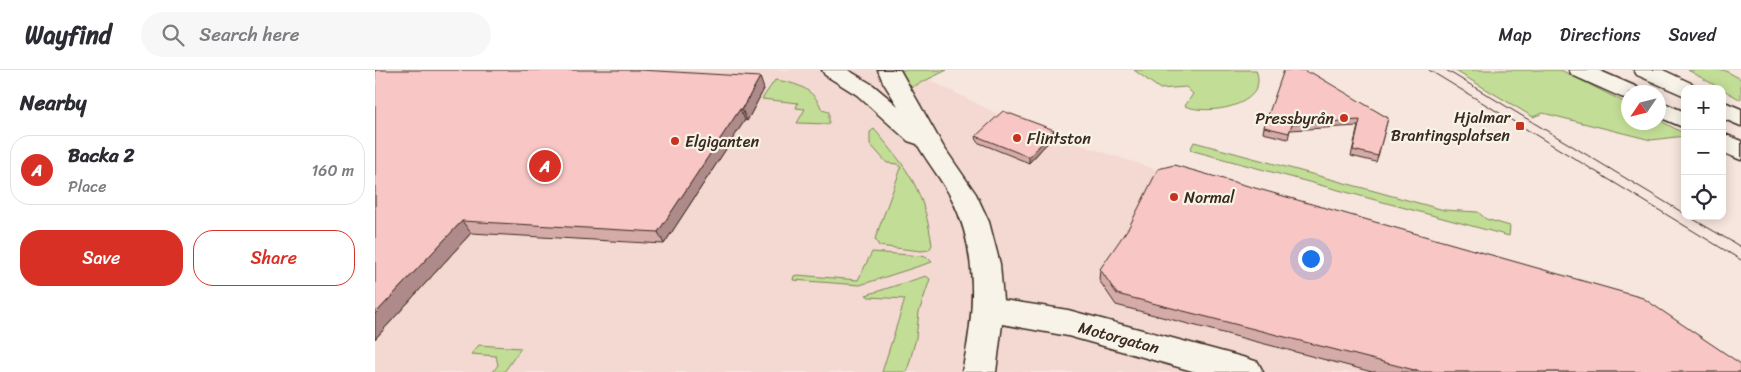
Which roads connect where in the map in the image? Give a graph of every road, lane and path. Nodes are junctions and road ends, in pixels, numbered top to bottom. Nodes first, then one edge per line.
1 (833, 70) edge
2 (889, 70) edge
3 (1580, 70) edge
4 (1645, 70) edge
5 (1671, 80) edge
6 (1621, 88) edge
7 (1726, 110) edge
8 (1666, 112) edge
9 (1681, 119) edge
10 (1741, 119) edge
11 (1726, 143) edge
12 (933, 151) junction
13 (1741, 152) edge
14 (989, 310) junction
15 (979, 372) edge
16 (1246, 372) edge

1 - 12 street
2 - 12 street
3 - 6 street
4 - 5 street
7 - 10 street
8 - 9 street
11 - 13 street
12 - 14 street
14 - 15 street
14 - 16 street, Motorgatan

